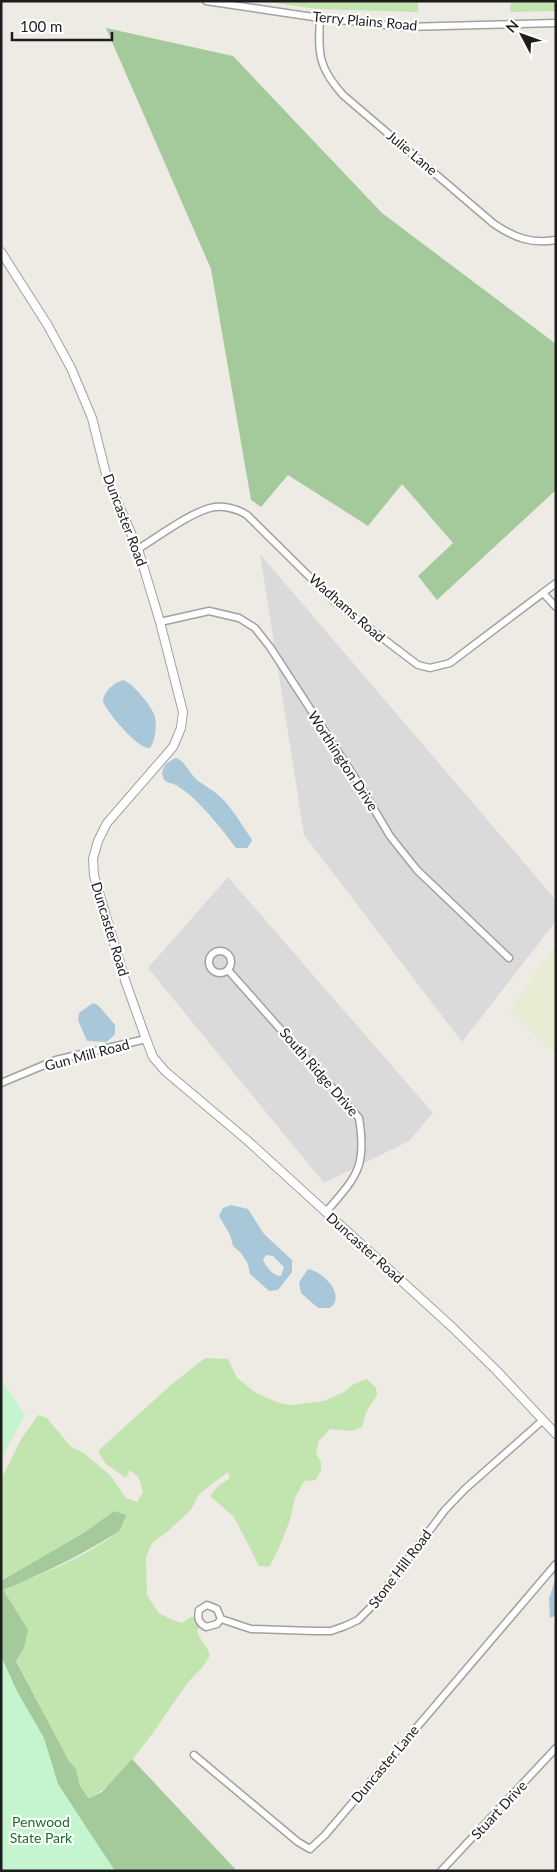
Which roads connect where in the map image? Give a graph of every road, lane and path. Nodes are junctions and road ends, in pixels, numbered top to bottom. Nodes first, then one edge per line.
1 (206, 1) edge
2 (320, 18) junction
3 (556, 23) edge
4 (556, 240) edge
5 (1, 252) edge
6 (138, 549) junction
7 (556, 583) edge
8 (543, 593) junction
9 (556, 607) edge
10 (160, 622) junction
11 (509, 958) dead end
12 (228, 970) dead end
13 (146, 1039) junction
14 (1, 1083) edge
15 (326, 1212) junction
16 (543, 1420) junction
17 (556, 1434) edge
18 (556, 1564) edge
19 (220, 1619) dead end
20 (556, 1748) edge
21 (194, 1755) dead end
22 (442, 1871) edge

1 - 2 street, Terry Plains Road
2 - 3 street, Terry Plains Road
2 - 4 street, Julie Lane
5 - 6 street, Duncaster Road
6 - 8 street, Wadhams Road
6 - 10 street, Duncaster Road
7 - 8 street, Wadhams Road
8 - 9 street
10 - 11 street, Worthington Drive
10 - 13 street, Duncaster Road
12 - 15 street, South Ridge Drive
13 - 14 street, Gun Mill Road
13 - 15 street, Duncaster Road
15 - 16 street, Duncaster Road
16 - 17 street, Duncaster Road
16 - 19 street, Stone Hill Road
18 - 21 street, Duncaster Lane
20 - 22 street, Stuart Drive

